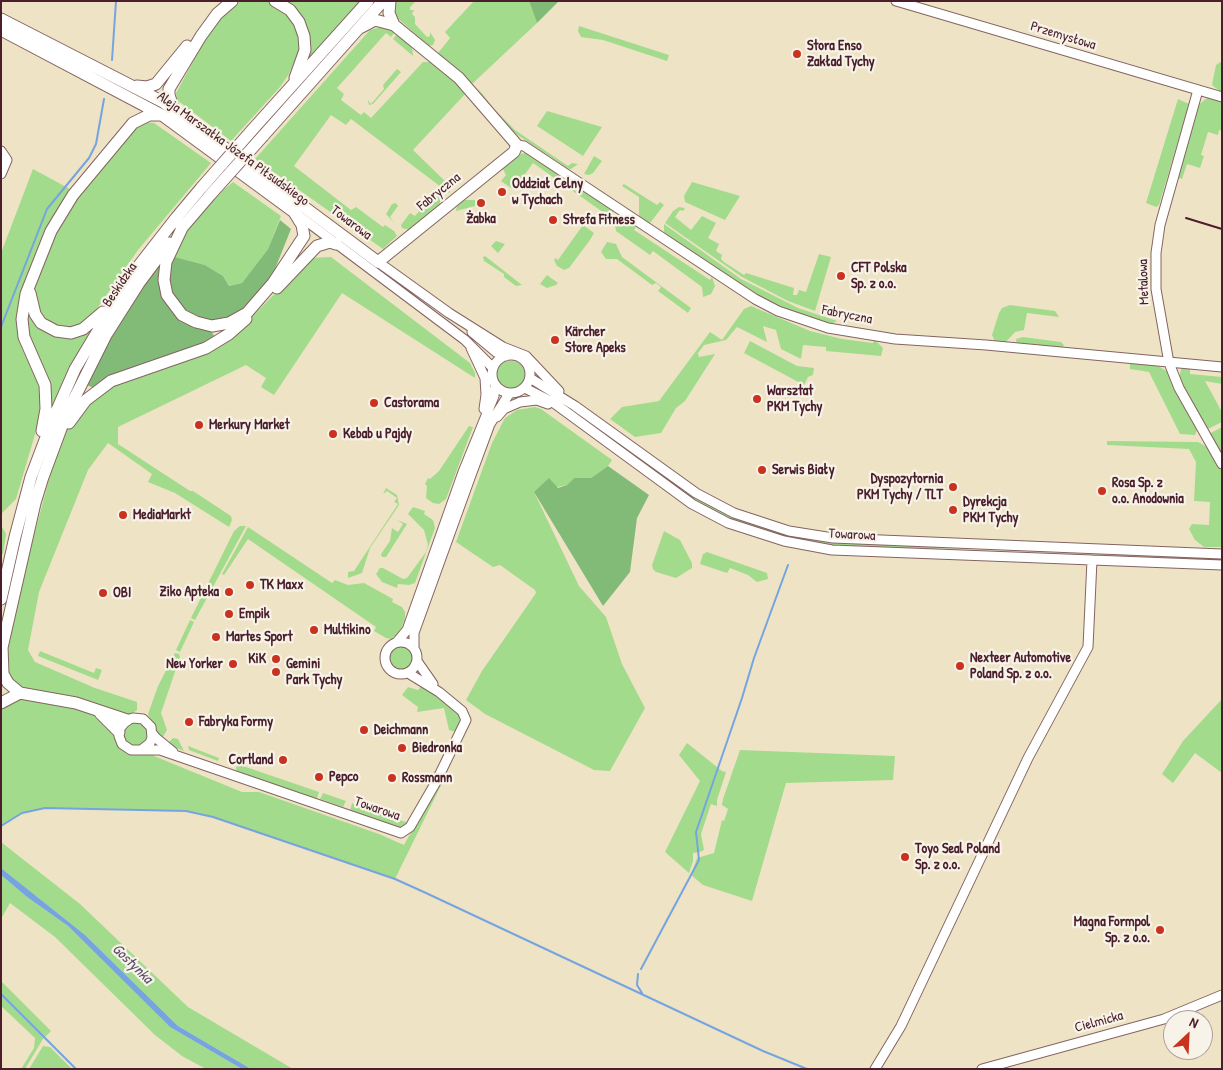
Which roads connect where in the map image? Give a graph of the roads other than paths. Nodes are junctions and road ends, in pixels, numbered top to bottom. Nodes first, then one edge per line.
1 (222, 1) edge
2 (232, 1) edge
3 (275, 1) edge
4 (368, 1) edge
5 (383, 1) edge
6 (390, 1) edge
7 (896, 1) edge
8 (1, 19) edge
9 (394, 25) junction
10 (358, 29) junction
11 (1, 30) edge
12 (291, 87) junction
13 (130, 90) junction
14 (1198, 90) junction
15 (1222, 97) edge
16 (174, 110) junction
17 (162, 115) junction
18 (133, 123) junction
19 (258, 133) junction
20 (517, 145) junction
21 (1, 151) edge
22 (1, 174) edge
23 (206, 191) junction
24 (294, 212) junction
25 (184, 224) junction
26 (336, 244) junction
27 (378, 262) junction
28 (30, 288) junction
29 (119, 294) junction
30 (449, 312) junction
31 (465, 340) junction
32 (506, 356) junction
33 (1169, 363) junction
34 (1222, 367) edge
35 (493, 368) junction
36 (530, 378) junction
37 (495, 385) junction
38 (525, 388) junction
39 (509, 394) junction
40 (575, 406) junction
41 (562, 410) junction
42 (486, 422) junction
43 (53, 448) junction
44 (1222, 464) edge
45 (31, 477) junction
46 (983, 545) junction
47 (1221, 553) edge
48 (983, 556) junction
49 (1092, 560) junction
50 (1222, 566) edge
51 (1, 599) edge
52 (397, 642) junction
53 (414, 648) junction
54 (2, 649) edge
55 (418, 661) junction
56 (408, 673) junction
57 (439, 692) junction
58 (20, 693) junction
59 (1, 703) edge
60 (97, 710) junction
61 (127, 720) junction
62 (119, 732) junction
63 (152, 733) junction
64 (142, 750) junction
65 (180, 757) junction
66 (1222, 995) edge
67 (875, 1069) edge
68 (982, 1069) edge

1 - 13 main road
2 - 16 main road
3 - 12 main road
4 - 12 main road, Beskidzka
5 - 10 main road, Beskidzka
6 - 9 main road
7 - 14 street, Przemysłowa
8 - 13 main road, Aleja Marszałka Józefa Piłsudskiego
9 - 10 main road
9 - 20 main road, Fabryczna
10 - 19 main road, Beskidzka
11 - 13 main road, Aleja Marszałka Józefa Piłsudskiego
12 - 19 main road, Beskidzka
13 - 16 main road, Aleja Marszałka Józefa Piłsudskiego
13 - 17 main road, Aleja Marszałka Józefa Piłsudskiego
13 - 18 main road
14 - 15 street, Przemysłowa
14 - 33 street, Metalowa
16 - 27 main road, Towarowa
17 - 18 main road
17 - 24 main road, Aleja Marszałka Józefa Piłsudskiego
18 - 28 main road
19 - 23 main road, Beskidzka, bridge
20 - 27 main road, Fabryczna
20 - 33 street, Fabryczna
21 - 22 street
23 - 25 main road, Beskidzka
23 - 29 main road, Beskidzka
24 - 25 main road
24 - 26 street, Aleja Marszałka Józefa Piłsudskiego
25 - 43 main road, Beskidzka
26 - 31 street, Towarowa
26 - 43 main road
27 - 30 street, Towarowa
28 - 29 main road
28 - 45 main road
29 - 45 main road, Beskidzka
30 - 32 street
30 - 40 street
31 - 35 street
31 - 42 street
32 - 35 street
32 - 36 street
33 - 34 street, Fabryczna
33 - 44 street, Metalowa
35 - 37 street
36 - 38 street
36 - 40 street, Towarowa
37 - 39 street
37 - 42 street
38 - 39 street
38 - 41 street, Towarowa
39 - 42 street
40 - 46 street, Towarowa
41 - 42 street
41 - 48 street, Towarowa
42 - 52 street
42 - 53 street
43 - 54 main road, Beskidzka
45 - 51 main road, Beskidzka
46 - 47 street, Towarowa
46 - 48 street
48 - 49 street, Towarowa
49 - 50 street, Towarowa
49 - 67 street
52 - 53 street
52 - 56 street
53 - 55 street
54 - 58 main road, Beskidzka
55 - 56 street
55 - 57 street, Towarowa
56 - 57 street, Towarowa
57 - 65 street, Towarowa
58 - 59 main road
58 - 60 main road
60 - 61 main road
60 - 62 main road
61 - 62 street
61 - 63 street
62 - 64 street
63 - 64 street
63 - 65 street, Towarowa
64 - 65 street, Towarowa
66 - 68 street, Cielmicka

